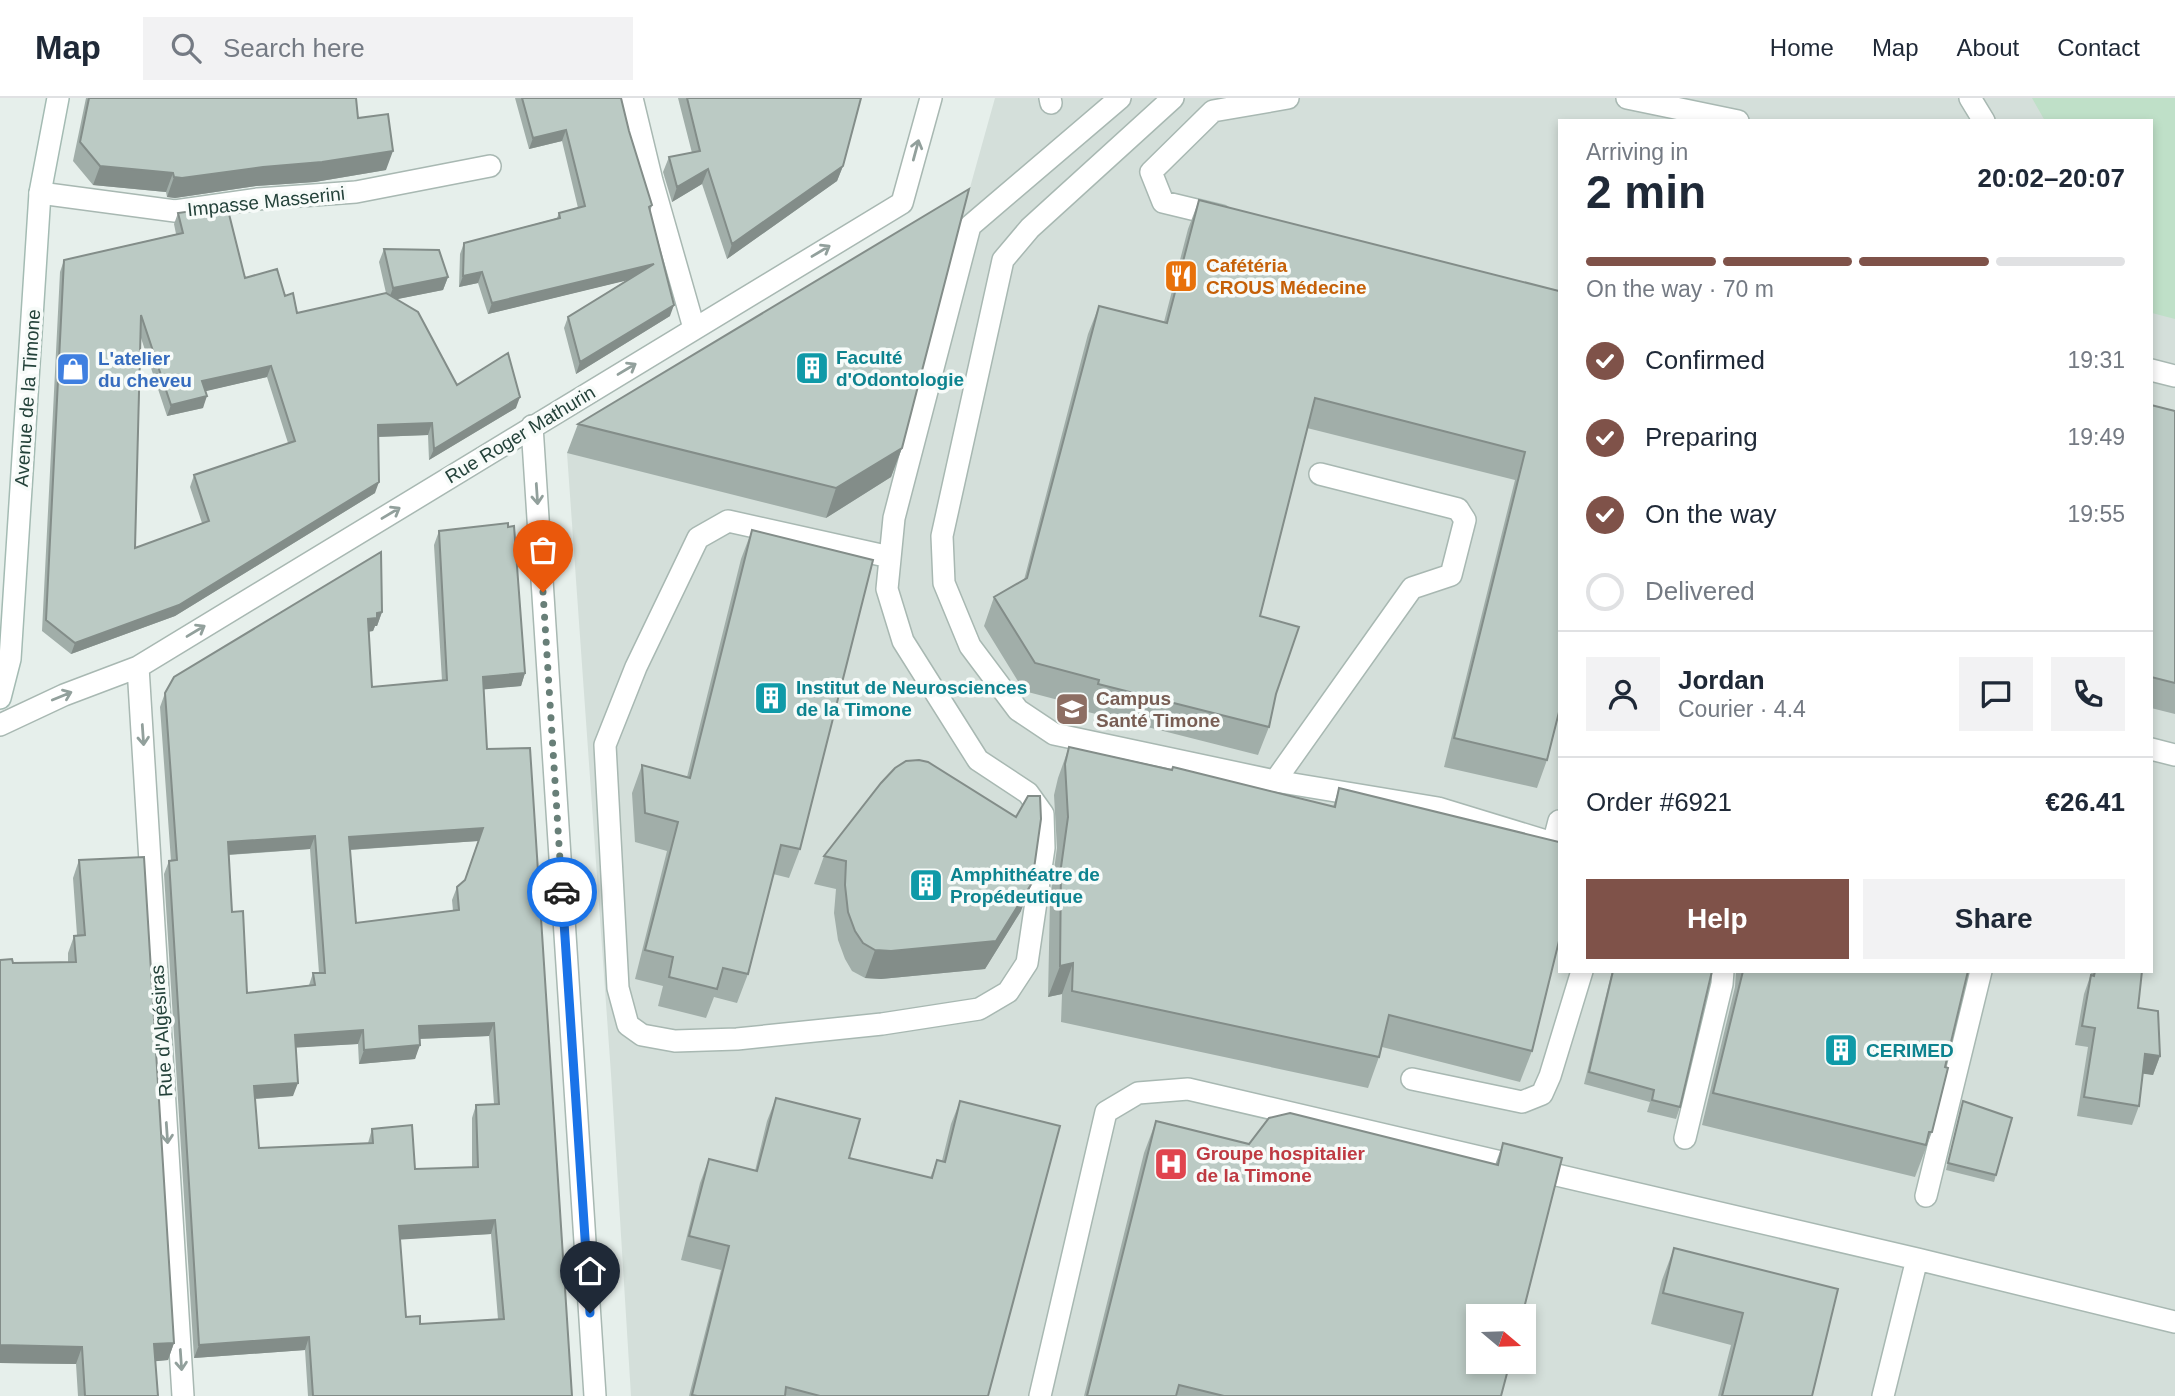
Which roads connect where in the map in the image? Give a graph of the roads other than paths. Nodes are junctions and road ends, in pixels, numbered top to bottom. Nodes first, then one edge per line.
1 (58, 98) edge
2 (632, 98) edge
3 (931, 98) edge
4 (1120, 98) edge
5 (1173, 98) edge
6 (1288, 98) edge
7 (1627, 98) edge
8 (1970, 98) edge
9 (1728, 119) edge
10 (1983, 119) edge
11 (491, 166) dead end
12 (40, 193) junction
13 (1242, 221) edge
14 (694, 328) junction
15 (2153, 370) edge
16 (2175, 376) edge
17 (532, 426) junction
18 (1320, 474) dead end
19 (890, 557) junction
20 (138, 667) junction
21 (0, 698) edge
22 (0, 725) edge
23 (2153, 750) edge
24 (2175, 755) edge
25 (1275, 781) junction
26 (1556, 845) edge
27 (1582, 973) edge
28 (1723, 973) edge
29 (1981, 973) edge
30 (1412, 1079) dead end
31 (1685, 1138) dead end
32 (1926, 1196) dead end
33 (1917, 1259) junction
34 (2175, 1322) edge
35 (183, 1396) edge
36 (595, 1396) edge
37 (1040, 1396) edge
38 (1883, 1396) edge

1 - 12 street, Avenue de la Timone
2 - 14 street
14 -> 3 street, Rue Roger Mathurin
4 - 19 street
5 - 25 street
6 - 13 street
7 - 9 street
8 - 10 street
11 - 12 street, Impasse Masserini
12 - 21 street, Avenue de la Timone
17 -> 14 street, Rue Roger Mathurin
15 - 16 street
20 -> 17 street, Rue Roger Mathurin
17 -> 36 street
18 - 25 street
19 - 19 street
22 -> 20 street, Rue Roger Mathurin
20 -> 35 street, Rue d'Algésiras
23 - 24 street
25 - 26 street
27 - 30 street
28 - 31 street
29 - 32 street
33 - 34 street
33 - 37 street
33 - 38 street

